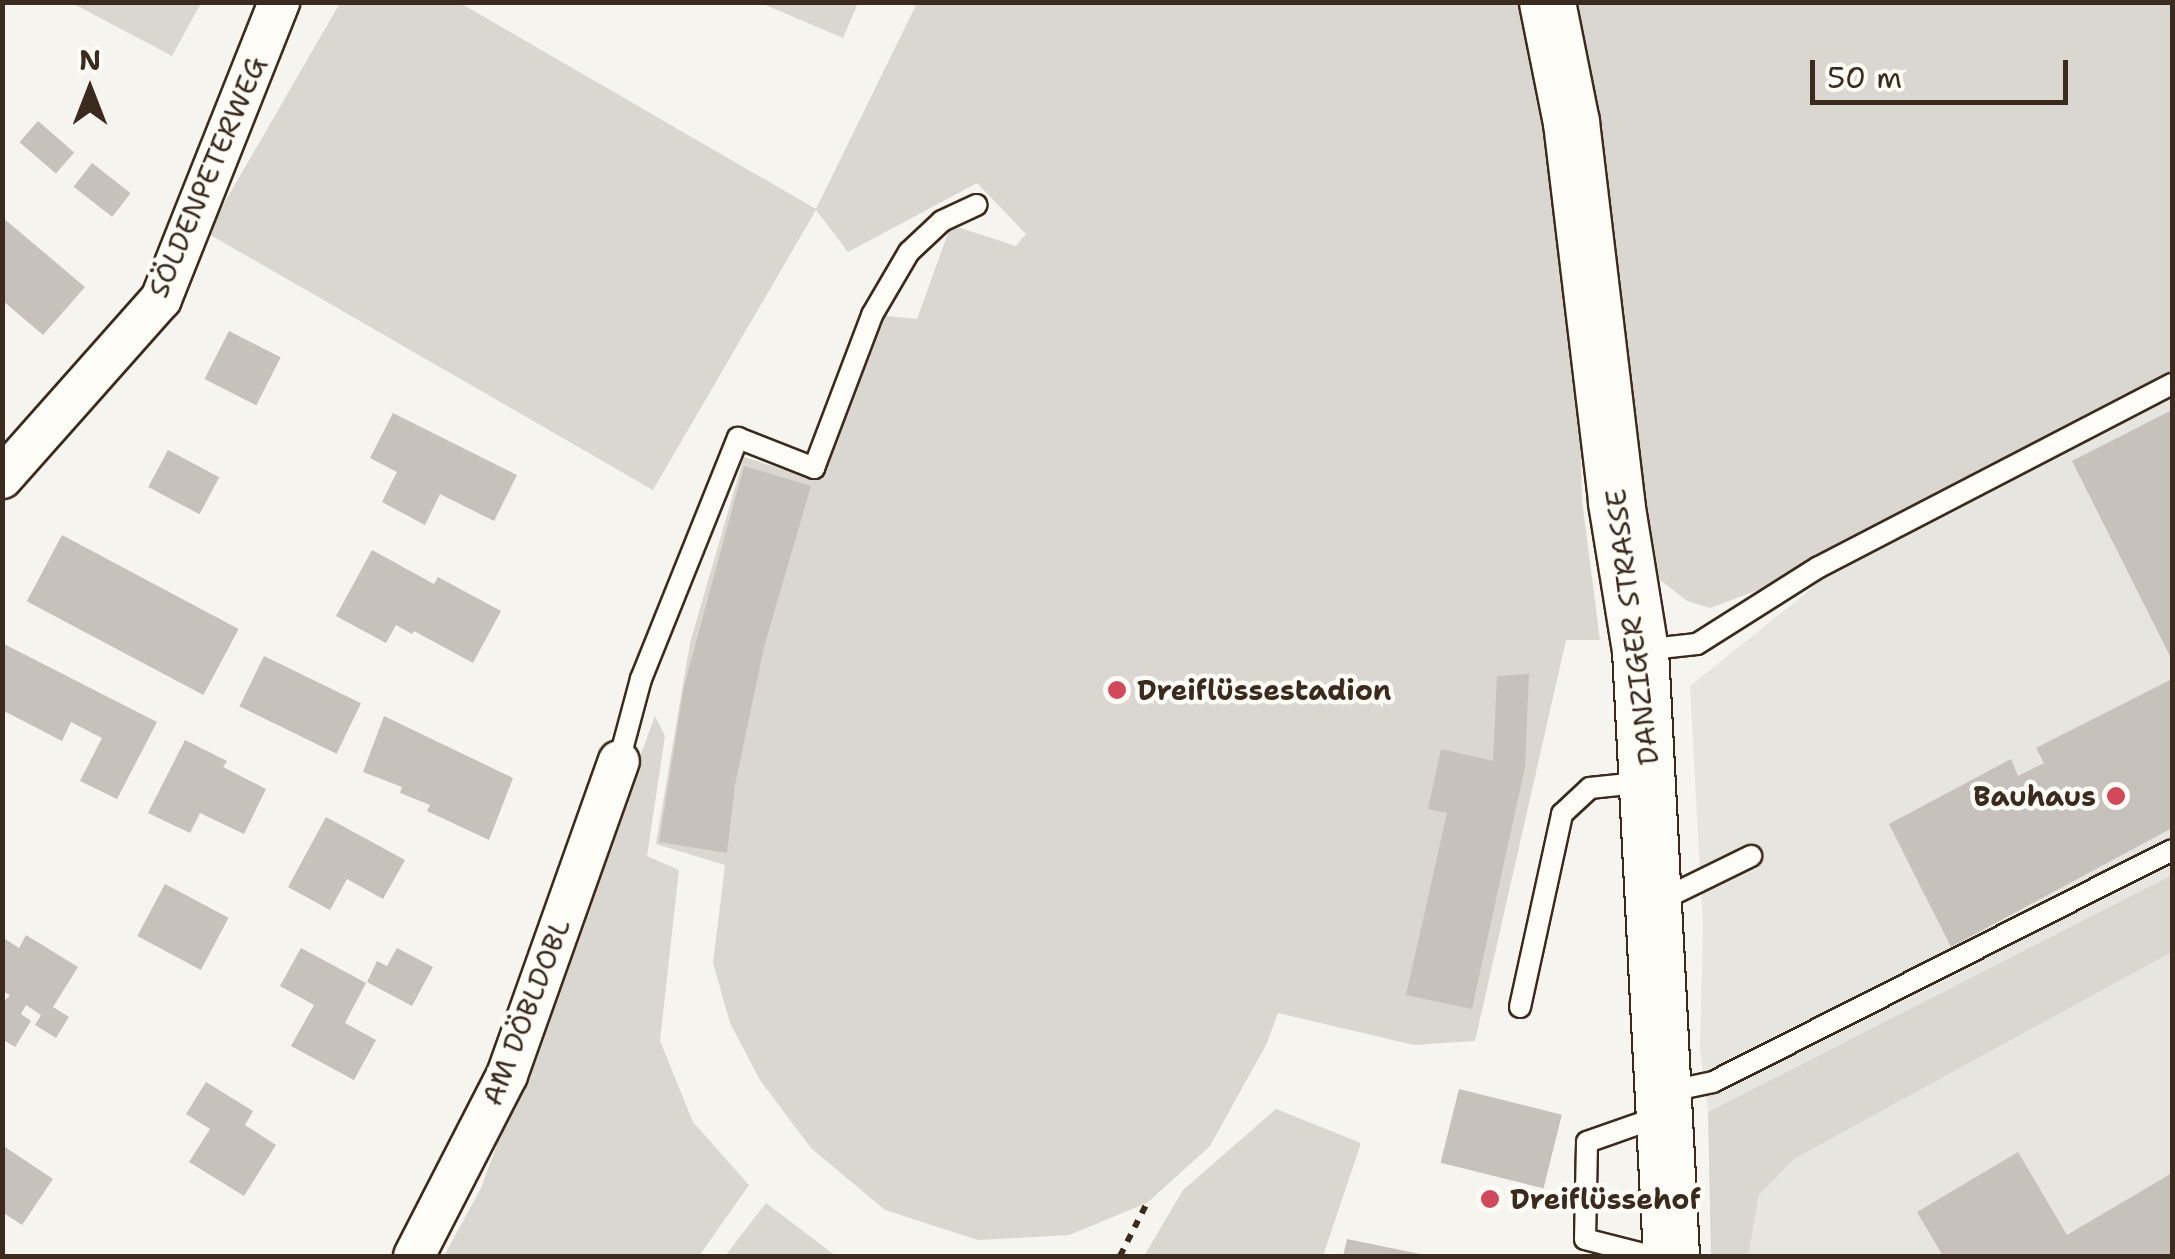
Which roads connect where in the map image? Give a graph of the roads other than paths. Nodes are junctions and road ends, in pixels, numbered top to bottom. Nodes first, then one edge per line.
1 (279, 2) edge
2 (1547, 2) edge
3 (976, 205) dead end
4 (2172, 384) edge
5 (5, 469) edge
6 (1640, 650) junction
7 (619, 760) joint
8 (1650, 782) junction
9 (2172, 850) edge
10 (1750, 856) dead end
11 (1655, 903) junction
12 (1520, 1007) dead end
13 (1663, 1104) junction
14 (414, 1256) edge
15 (1651, 1256) edge
16 (1671, 1256) edge

1 - 5 street, SÖLDENPETERWEG
2 - 6 street, DANZIGER STRASSE
3 - 7 lane
4 - 6 lane
6 - 8 street, DANZIGER STRASSE
7 - 14 street, AM DÖBLDOBL
8 - 11 street, DANZIGER STRASSE
8 - 12 lane
9 - 13 lane
10 - 11 lane
11 - 13 street, DANZIGER STRASSE
13 - 15 lane
13 - 16 street, DANZIGER STRASSE

